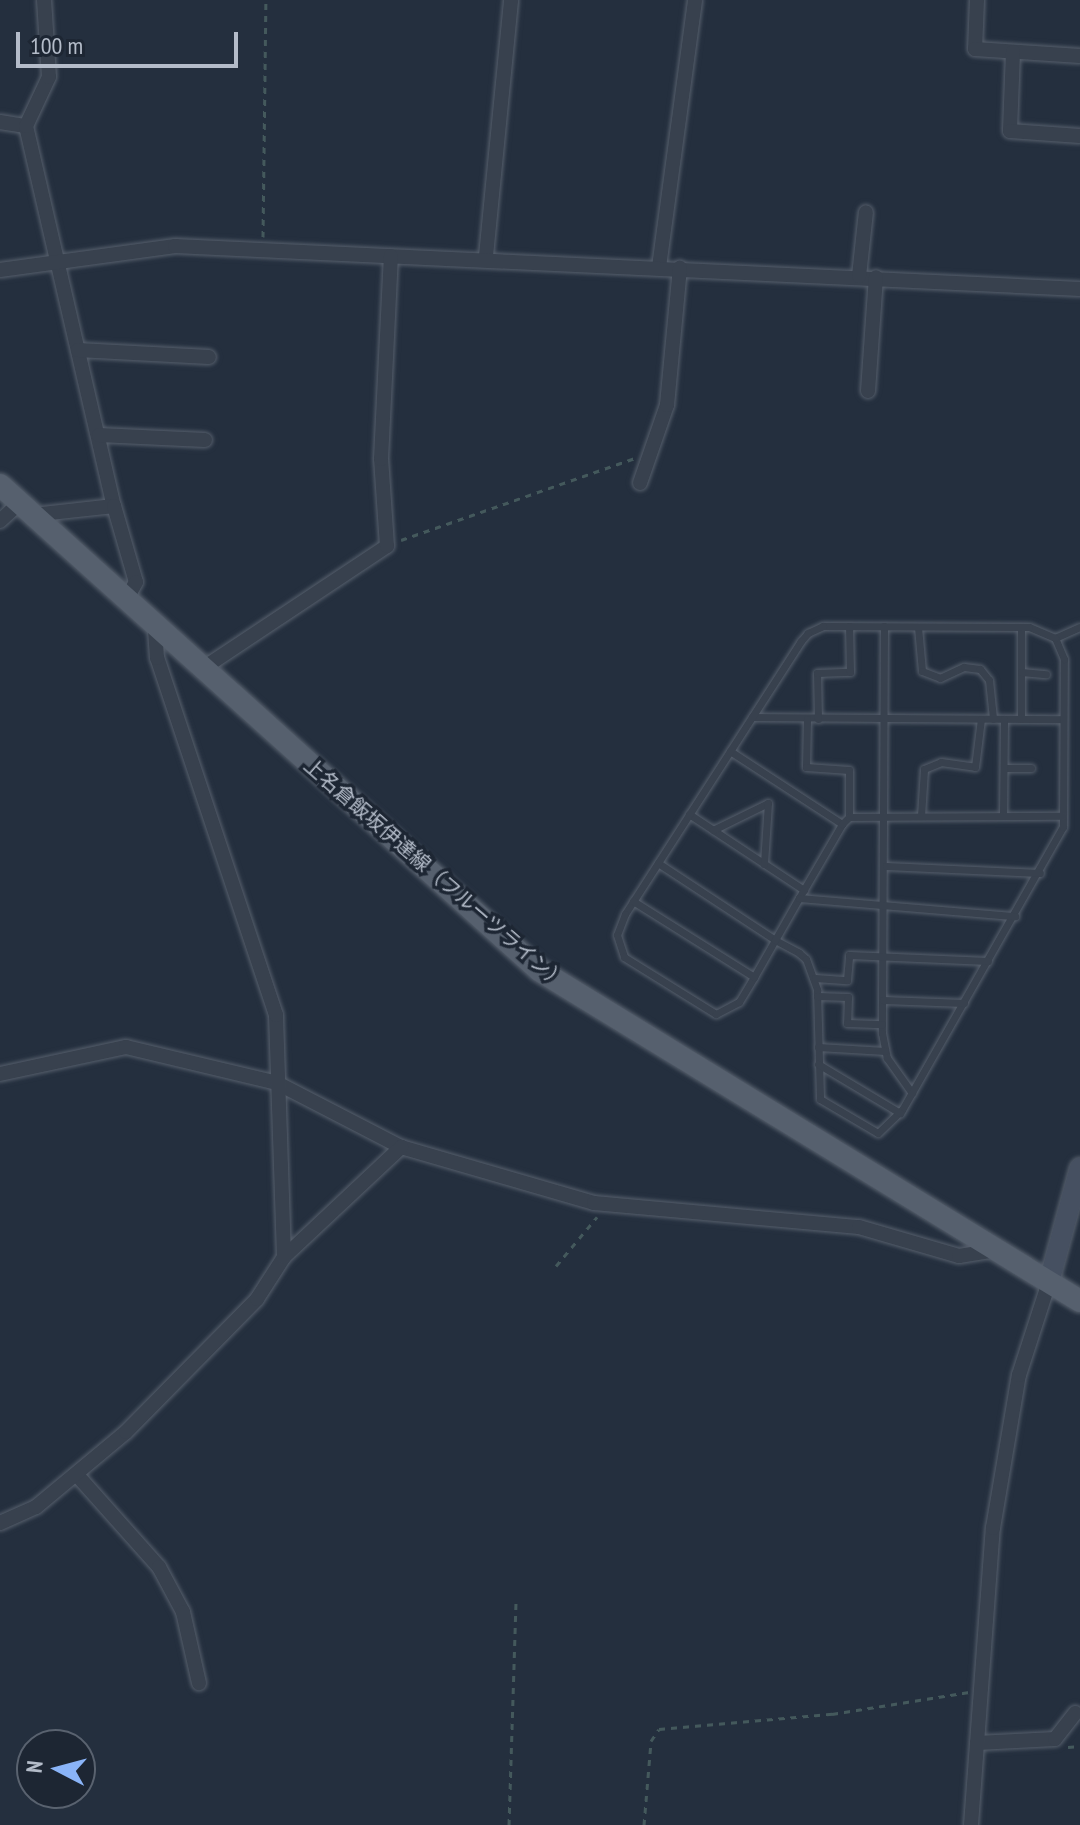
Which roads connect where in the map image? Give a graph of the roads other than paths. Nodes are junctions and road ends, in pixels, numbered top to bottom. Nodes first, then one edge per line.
1 (44, 0) edge
2 (511, 0) edge
3 (695, 0) edge
4 (977, 0) edge
5 (1013, 52) junction
6 (1080, 56) edge
7 (0, 122) edge
8 (26, 126) junction
9 (1080, 136) edge
10 (866, 212) dead end
11 (391, 256) junction
12 (486, 256) junction
13 (57, 261) junction
14 (659, 267) junction
15 (680, 268) junction
16 (0, 270) edge
17 (859, 276) junction
18 (876, 277) junction
19 (1080, 289) edge
20 (78, 350) junction
21 (209, 357) dead end
22 (868, 391) dead end
23 (99, 435) junction
24 (205, 440) dead end
25 (640, 483) dead end
26 (0, 485) edge
27 (114, 506) junction
28 (26, 509) junction
29 (0, 521) edge
30 (126, 600) junction
31 (849, 626) junction
32 (884, 626) junction
33 (155, 627) junction
34 (918, 627) junction
35 (1021, 627) junction
36 (1080, 627) edge
37 (1055, 638) junction
38 (202, 669) junction
39 (1021, 672) junction
40 (1046, 674) dead end
41 (752, 717) junction
42 (807, 719) junction
43 (818, 719) junction
44 (887, 719) junction
45 (981, 719) junction
46 (993, 719) junction
47 (1004, 719) junction
48 (1021, 719) junction
49 (1063, 719) junction
50 (730, 751) junction
51 (1004, 768) junction
52 (1031, 768) dead end
53 (689, 814) junction
54 (887, 815) junction
55 (921, 816) junction
56 (1003, 816) junction
57 (1063, 816) junction
58 (849, 817) junction
59 (842, 824) junction
60 (713, 830) junction
61 (658, 863) junction
62 (764, 864) junction
63 (886, 866) junction
64 (1040, 873) junction
65 (801, 894) junction
66 (633, 901) junction
67 (886, 910) junction
68 (1015, 916) junction
69 (775, 940) junction
70 (884, 957) junction
71 (988, 961) junction
72 (754, 977) junction
73 (815, 978) junction
74 (817, 996) junction
75 (883, 1000) junction
76 (964, 1003) junction
77 (882, 1024) junction
78 (818, 1047) junction
79 (885, 1051) junction
80 (818, 1064) junction
81 (0, 1074) edge
82 (277, 1083) junction
83 (912, 1093) junction
84 (900, 1113) junction
85 (401, 1147) junction
86 (1080, 1168) edge
87 (995, 1250) junction
88 (284, 1257) junction
89 (1049, 1282) junction
90 (1080, 1301) edge
91 (77, 1475) junction
92 (0, 1523) edge
93 (199, 1683) dead end
94 (1075, 1713) dead end
95 (977, 1743) junction
96 (971, 1825) edge

1 - 8 street
2 - 12 street
3 - 14 street
4 - 5 street
5 - 6 street
5 - 9 street
7 - 8 street
8 - 13 street
10 - 17 street
11 - 12 street
11 - 13 street
11 - 38 street
12 - 14 street
13 - 16 street
13 - 20 street
14 - 15 street
15 - 17 street
15 - 25 street
17 - 18 street
18 - 19 street
18 - 22 street
20 - 21 street
20 - 23 street
23 - 24 street
23 - 27 street
26 - 28 main road, 上名倉飯坂伊達線（フルーツライン）
27 - 28 street
27 - 30 street
28 - 29 street
28 - 30 main road, 上名倉飯坂伊達線（フルーツライン）
30 - 33 main road, 上名倉飯坂伊達線（フルーツライン）
31 - 32 lane
31 - 41 lane
31 - 43 lane
32 - 34 lane
32 - 44 lane
33 - 38 main road, 上名倉飯坂伊達線（フルーツライン）
33 - 82 street
34 - 35 lane
34 - 46 lane
35 - 37 lane
35 - 39 lane
36 - 37 lane
37 - 49 lane
38 - 87 main road, 上名倉飯坂伊達線（フルーツライン）
39 - 40 lane
39 - 48 lane
41 - 42 lane
41 - 50 lane
42 - 43 lane
42 - 58 lane
43 - 44 lane
44 - 45 lane
44 - 54 lane
45 - 46 lane
45 - 55 lane
46 - 47 lane
47 - 48 lane
47 - 51 lane
48 - 49 lane
49 - 57 lane
50 - 53 lane
50 - 59 lane
51 - 52 lane
51 - 56 lane
53 - 60 lane
53 - 61 lane
54 - 55 lane
54 - 58 lane
54 - 63 lane
55 - 56 lane
56 - 57 lane
57 - 64 lane
58 - 59 lane
59 - 65 lane
60 - 62 lane
60 - 62 lane
61 - 66 lane
61 - 69 lane
62 - 65 lane
63 - 64 lane
63 - 67 lane
64 - 68 lane
65 - 67 lane
65 - 69 lane
66 - 72 lane
66 - 72 lane
67 - 68 lane
67 - 70 lane
68 - 71 lane
69 - 72 lane
69 - 73 lane
70 - 71 lane
70 - 73 lane
70 - 75 lane
71 - 76 lane
73 - 74 lane
74 - 77 lane
74 - 78 lane
75 - 76 lane
75 - 77 lane
76 - 83 lane
77 - 79 lane
78 - 79 lane
78 - 80 lane
79 - 83 lane
80 - 84 lane
80 - 84 lane
81 - 82 street
82 - 85 street
82 - 88 street
83 - 84 lane
85 - 87 street
85 - 88 street
86 - 89 street
87 - 89 main road, 上名倉飯坂伊達線（フルーツライン）
88 - 91 street
89 - 90 main road, 上名倉飯坂伊達線（フルーツライン）
89 - 95 street
91 - 92 street
91 - 93 street
94 - 95 street
95 - 96 street

